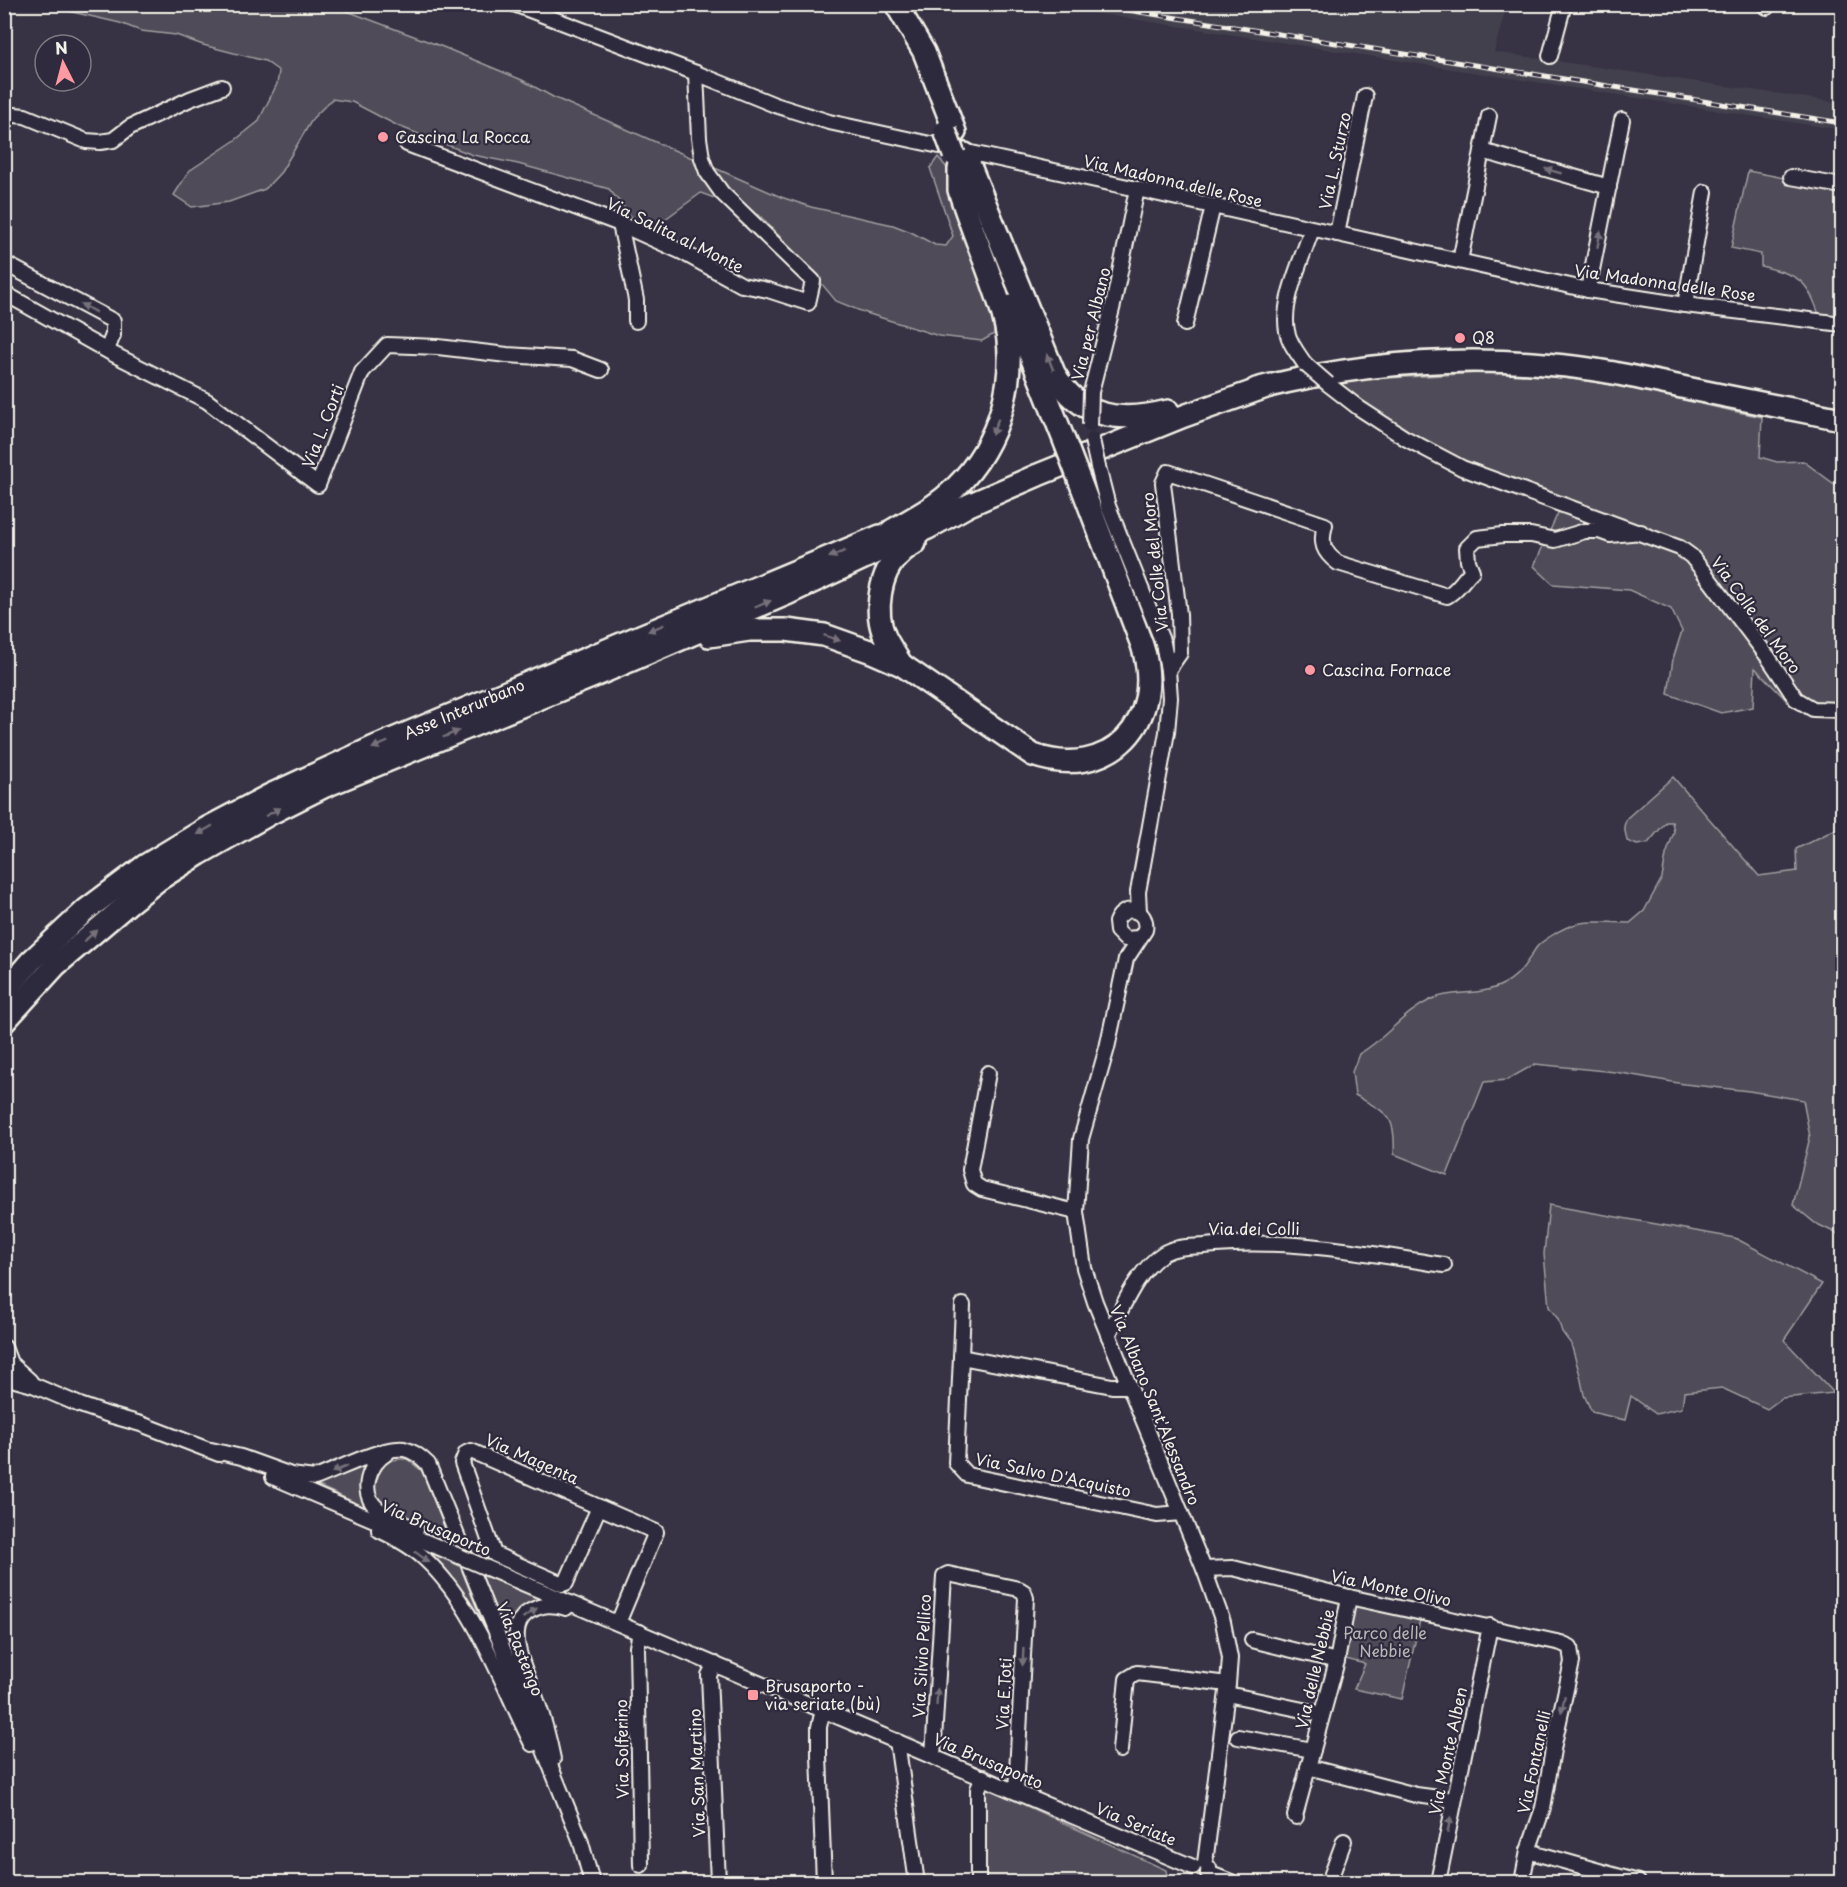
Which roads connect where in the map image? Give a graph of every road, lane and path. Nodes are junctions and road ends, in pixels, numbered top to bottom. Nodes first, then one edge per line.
1 (514, 4) edge
2 (1564, 4) edge
3 (897, 5) edge
4 (1550, 56) dead end
5 (696, 73) junction
6 (222, 87) dead end
7 (1365, 96) dead end
8 (4, 114) edge
9 (1489, 116) dead end
10 (1622, 120) dead end
11 (407, 144) dead end
12 (1482, 151) junction
13 (959, 159) junction
14 (1791, 177) dead end
15 (1842, 186) edge
16 (1609, 187) junction
17 (1137, 189) junction
18 (1705, 192) dead end
19 (1213, 206) junction
20 (620, 224) junction
21 (1312, 229) junction
22 (1337, 234) junction
23 (1460, 261) junction
24 (4, 263) edge
25 (1588, 290) junction
26 (4, 293) edge
27 (1685, 305) junction
28 (636, 321) dead end
29 (1185, 324) dead end
30 (1842, 324) edge
31 (106, 350) junction
32 (601, 370) dead end
33 (1269, 386) junction
34 (1842, 419) edge
35 (1038, 475) junction
36 (969, 505) junction
37 (891, 531) junction
38 (1641, 532) junction
39 (902, 665) junction
40 (1168, 670) junction
41 (534, 699) junction
42 (1842, 710) edge
43 (1132, 912) junction
44 (1120, 935) junction
45 (1138, 938) junction
46 (1126, 958) junction
47 (56, 965) junction
48 (4, 992) edge
49 (4, 1022) edge
50 (4, 1036) edge
51 (988, 1073) dead end
52 (1076, 1212) junction
53 (1444, 1265) dead end
54 (963, 1305) dead end
55 (1108, 1335) junction
56 (5, 1355) edge
57 (961, 1357) junction
58 (4, 1377) edge
59 (33, 1385) junction
60 (1130, 1386) junction
61 (395, 1449) junction
62 (211, 1450) junction
63 (298, 1488) junction
64 (599, 1507) junction
65 (1181, 1513) junction
66 (448, 1552) junction
67 (1204, 1569) junction
68 (1349, 1597) junction
69 (1026, 1598) joint
70 (613, 1621) junction
71 (1490, 1626) junction
72 (640, 1632) junction
73 (1252, 1640) dead end
74 (1570, 1647) joint
75 (1336, 1661) junction
76 (715, 1664) junction
77 (1228, 1689) junction
78 (822, 1710) junction
79 (1322, 1714) junction
80 (1238, 1737) dead end
81 (897, 1741) junction
82 (1120, 1750) dead end
83 (1313, 1750) junction
84 (933, 1756) junction
85 (1308, 1767) junction
86 (983, 1777) junction
87 (557, 1785) junction
88 (1016, 1791) junction
89 (1454, 1800) junction
90 (1065, 1812) joint
91 (1296, 1817) dead end
92 (1344, 1841) dead end
93 (1528, 1851) junction
94 (641, 1865) dead end
95 (1201, 1872) edge
96 (916, 1876) dead end
97 (592, 1882) edge
98 (718, 1882) edge
99 (824, 1882) edge
100 (978, 1882) edge
101 (1231, 1882) edge
102 (1329, 1882) edge
103 (1438, 1882) edge
104 (1522, 1882) edge
105 (1638, 1882) edge

1 - 5 street, Via Madonna delle Rose
2 - 4 street
3 - 13 highway, bridge
5 - 17 street, Via Madonna delle Rose
5 - 20 street, Via Salita al Monte
6 - 8 street
7 - 22 street, Via L. Sturzo
9 - 12 street
10 - 16 street
11 - 20 street, Via Salita al Monte
16 -> 12 street
12 - 23 street
33 -> 13 highway
13 -> 37 highway
13 - 39 highway, bridge
14 - 15 street
25 -> 16 street
17 - 19 street, Via Madonna delle Rose
17 - 40 street, Via per Albano, bridge
18 - 27 street
19 - 21 street, Via Madonna delle Rose
19 - 29 street
20 - 28 street
21 - 22 street, Via Madonna delle Rose
21 - 38 street, Via Colle del Moro, bridge
22 - 23 street, Via Madonna delle Rose
23 - 25 street, Via Madonna delle Rose
31 -> 24 street
25 - 27 street, Via Madonna delle Rose
26 - 31 street, Via L. Corti
27 - 30 street, Via Madonna delle Rose
31 - 32 street, Via L. Corti
33 - 34 highway
33 - 35 highway
35 - 36 highway
35 - 39 highway
36 - 37 highway, Asse Interurbano
41 -> 36 highway
37 -> 48 highway, Asse Interurbano
38 - 40 street, Via Colle del Moro
38 - 42 street, Via Colle del Moro
41 -> 39 highway
40 - 43 street
47 -> 41 highway, Asse Interurbano
43 - 44 street
43 - 45 street
44 - 45 street
44 - 46 street, Via Albano Sant'Alessandro
45 - 46 street, Via Albano Sant'Alessandro
46 - 52 street, Via Albano Sant'Alessandro
47 - 49 highway, Asse Interurbano
47 - 50 highway
51 - 52 street
52 - 55 street, Via Albano Sant'Alessandro
53 - 55 street, Via dei Colli
54 - 57 street, Via Salvo D'Acquisto
55 - 60 street, Via Albano Sant'Alessandro
56 - 59 street, Via Brusaporto
57 - 60 street
57 - 65 street, Via Salvo D'Acquisto
58 - 59 street, Via Brusaporto
59 - 62 street, Via Brusaporto
60 - 65 street, Via Albano Sant'Alessandro
61 -> 62 street
61 - 66 street
61 - 87 street, Via Pastengo
62 - 63 street, Via Brusaporto
63 - 66 street, Via Brusaporto
63 -> 87 street
64 - 64 street, Via Magenta
64 - 70 street, Via Magenta
65 - 67 street, Via Albano Sant'Alessandro
66 - 70 street, Via Brusaporto, bridge
67 - 68 street, Via Monte Olivo
67 - 77 street, Via Albano Sant'Alessandro
68 - 71 street, Via Monte Olivo
68 - 75 street, Via delle Nebbie
84 -> 69 street, Via Silvio Pellico
69 -> 88 street, Via E.Toti
70 - 72 street, Via Brusaporto
87 -> 70 street
71 - 74 street, Via Monte Olivo
71 - 89 street, Via Monte Alben
72 - 76 street, Via Brusaporto
72 - 94 street, Via Solferino
73 - 75 street
74 -> 93 street, Via Fontanelli
75 - 79 street, Via delle Nebbie
76 - 78 street, Via Brusaporto
76 - 98 street, Via San Martino
77 - 79 street
77 - 82 street
77 - 95 street, Via Albano Sant'Alessandro
78 - 81 street, Via Brusaporto
78 - 99 street
79 - 83 street, Via delle Nebbie
80 - 83 street, Via delle Nebbie
81 - 84 street, Via Brusaporto
81 - 96 street
83 - 85 street, Via delle Nebbie
84 - 86 street, Via Brusaporto
85 - 89 street
85 - 91 street, Via delle Nebbie
86 - 88 street, Via Brusaporto
86 - 100 street
87 - 97 street, Via Pastengo
88 - 90 street, Via Brusaporto
103 -> 89 street, Via Monte Alben
90 - 95 street, Via Seriate
92 - 102 street
93 - 104 street, Via Fontanelli
93 - 105 street
95 - 101 street, Via Seriate

